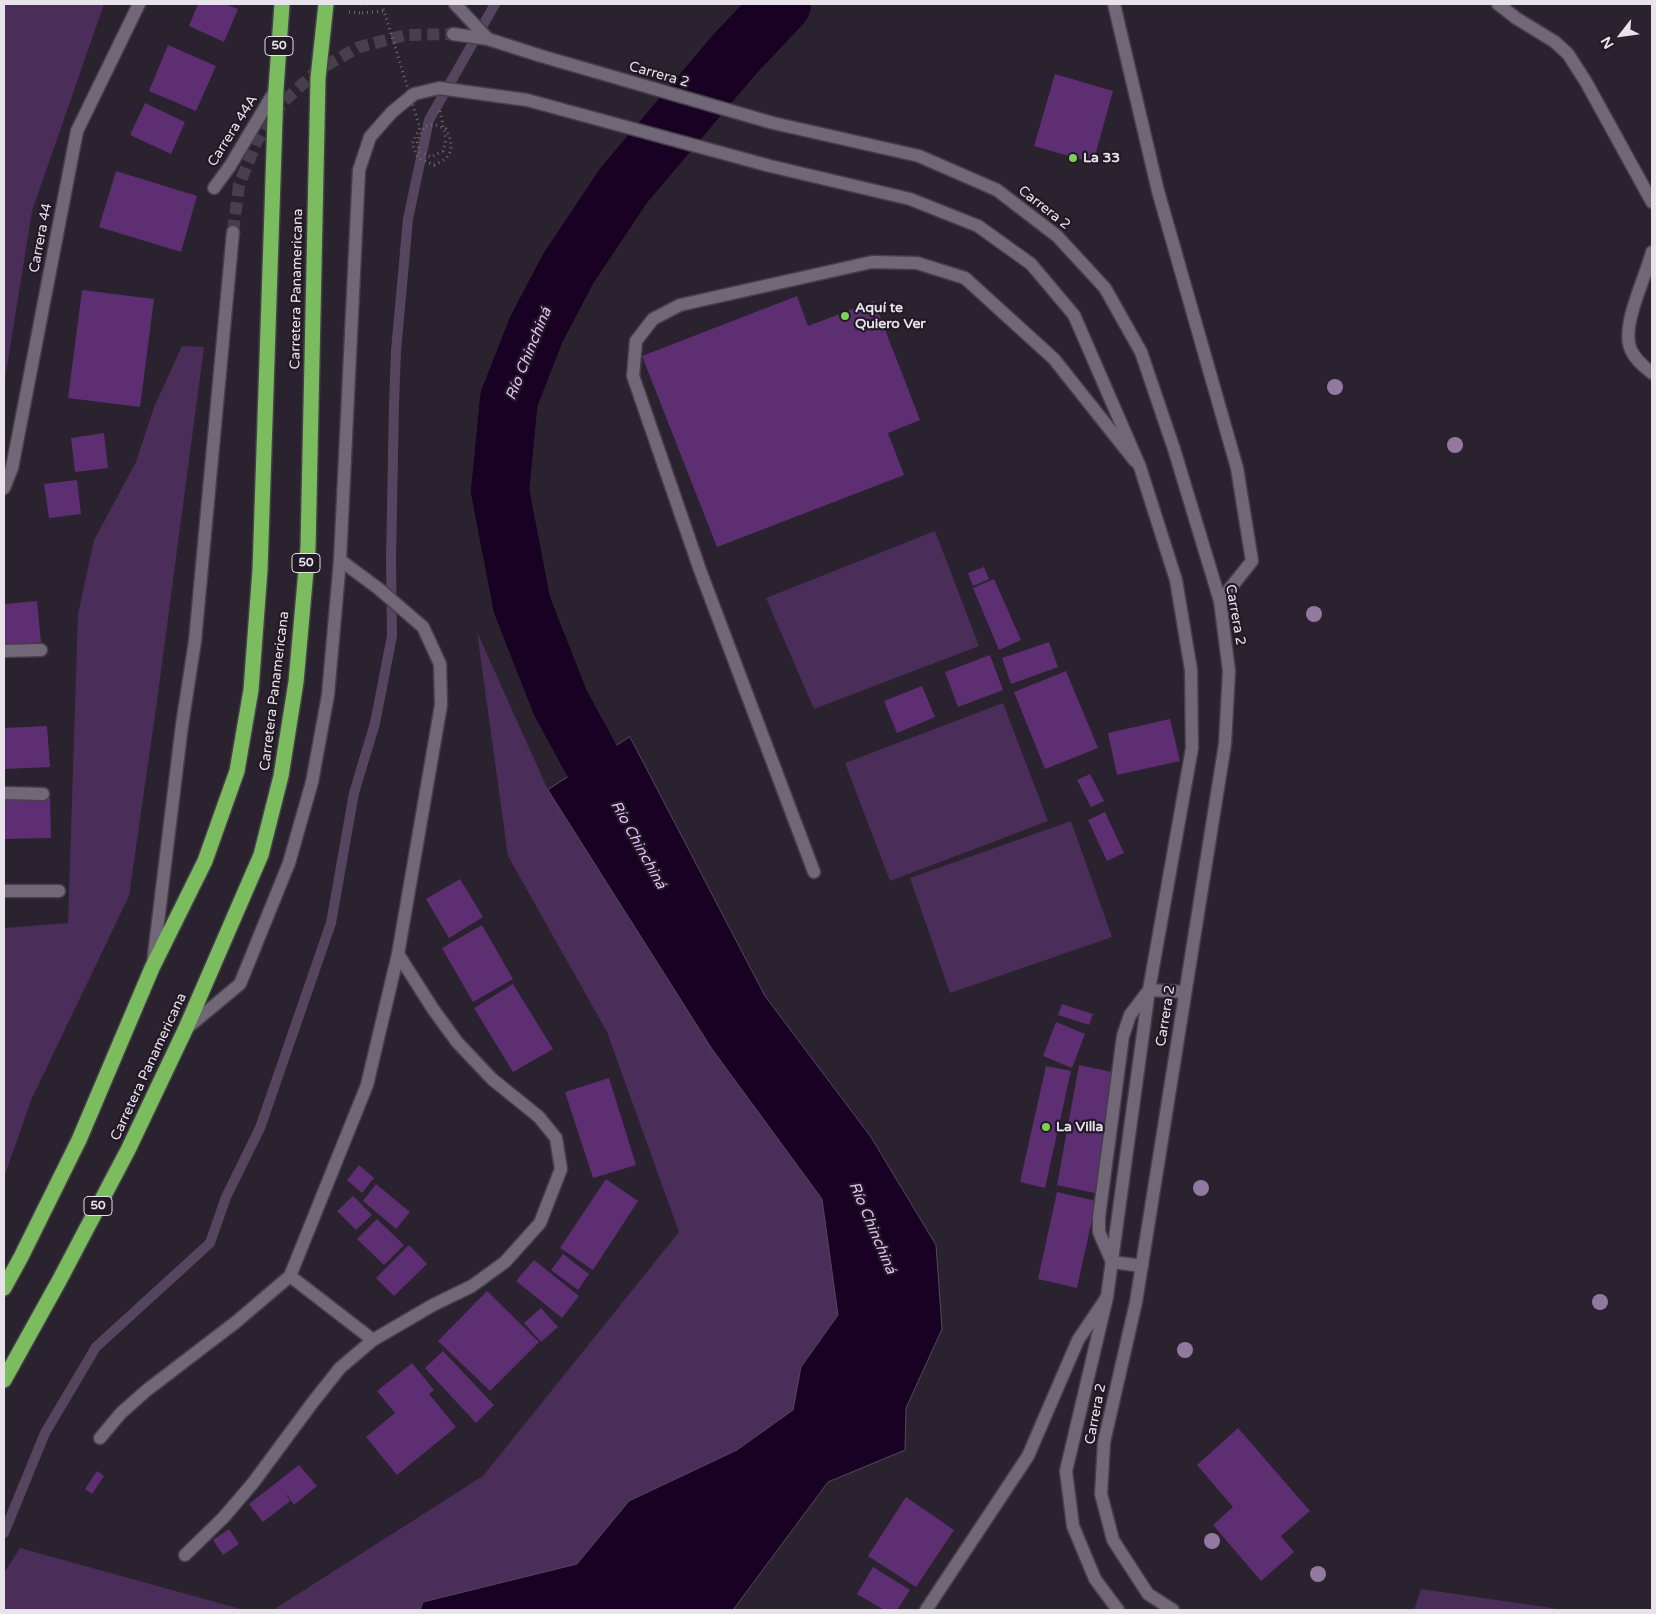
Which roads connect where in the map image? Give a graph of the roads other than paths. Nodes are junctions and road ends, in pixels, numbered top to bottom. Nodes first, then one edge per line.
1 (140, 4) edge
2 (282, 4) edge
3 (326, 4) edge
4 (455, 4) edge
5 (1114, 4) edge
6 (1498, 4) edge
7 (453, 34) tunnel mouth
8 (488, 39) junction
9 (276, 88) junction
10 (214, 188) dead end
11 (1652, 202) edge
12 (233, 232) tunnel mouth
13 (1652, 252) edge
14 (1652, 373) edge
15 (1140, 467) junction
16 (4, 488) edge
17 (340, 560) junction
18 (1220, 601) junction
19 (4, 650) edge
20 (41, 650) dead end
21 (4, 793) edge
22 (43, 794) dead end
23 (814, 872) dead end
24 (58, 891) dead end
25 (4, 892) edge
26 (398, 954) junction
27 (152, 968) junction
28 (1149, 990) junction
29 (1185, 992) junction
30 (186, 1028) junction
31 (1112, 1262) junction
32 (1142, 1266) junction
33 (290, 1276) junction
34 (4, 1288) edge
35 (1107, 1298) junction
36 (373, 1340) junction
37 (4, 1380) edge
38 (100, 1438) dead end
39 (185, 1555) dead end
40 (926, 1610) edge
41 (1118, 1610) edge
42 (1173, 1610) edge

1 - 16 main road, Carrera 44
2 - 9 highway, Carretera Panamericana / 50
3 - 30 highway, Carretera Panamericana / 50
4 - 8 main road
5 - 18 main road
6 - 11 main road
7 - 8 main road, Carrera 2
8 - 18 main road, Carrera 2
9 - 10 main road, Carrera 44A
9 - 27 highway, Carretera Panamericana / 50
12 - 27 main road
13 - 14 main road
15 - 17 main road, Carrera 2
15 - 23 main road
15 - 28 main road, Carrera 2
17 - 26 main road
17 - 30 main road, Carrera 2
18 - 29 main road, Carrera 2
19 - 20 main road
21 - 22 main road
24 - 25 main road
26 - 33 main road
26 - 36 main road
27 - 34 highway, Carretera Panamericana / 50
28 - 29 main road
28 - 31 main road, Carrera 2
28 - 31 main road
29 - 32 main road, Carrera 2
30 - 37 highway, Carretera Panamericana / 50
31 - 32 main road
31 - 35 main road, Carrera 2
32 - 42 main road, Carrera 2
33 - 36 main road
33 - 38 main road
35 - 40 main road
35 - 41 main road, Carrera 2
36 - 39 main road

